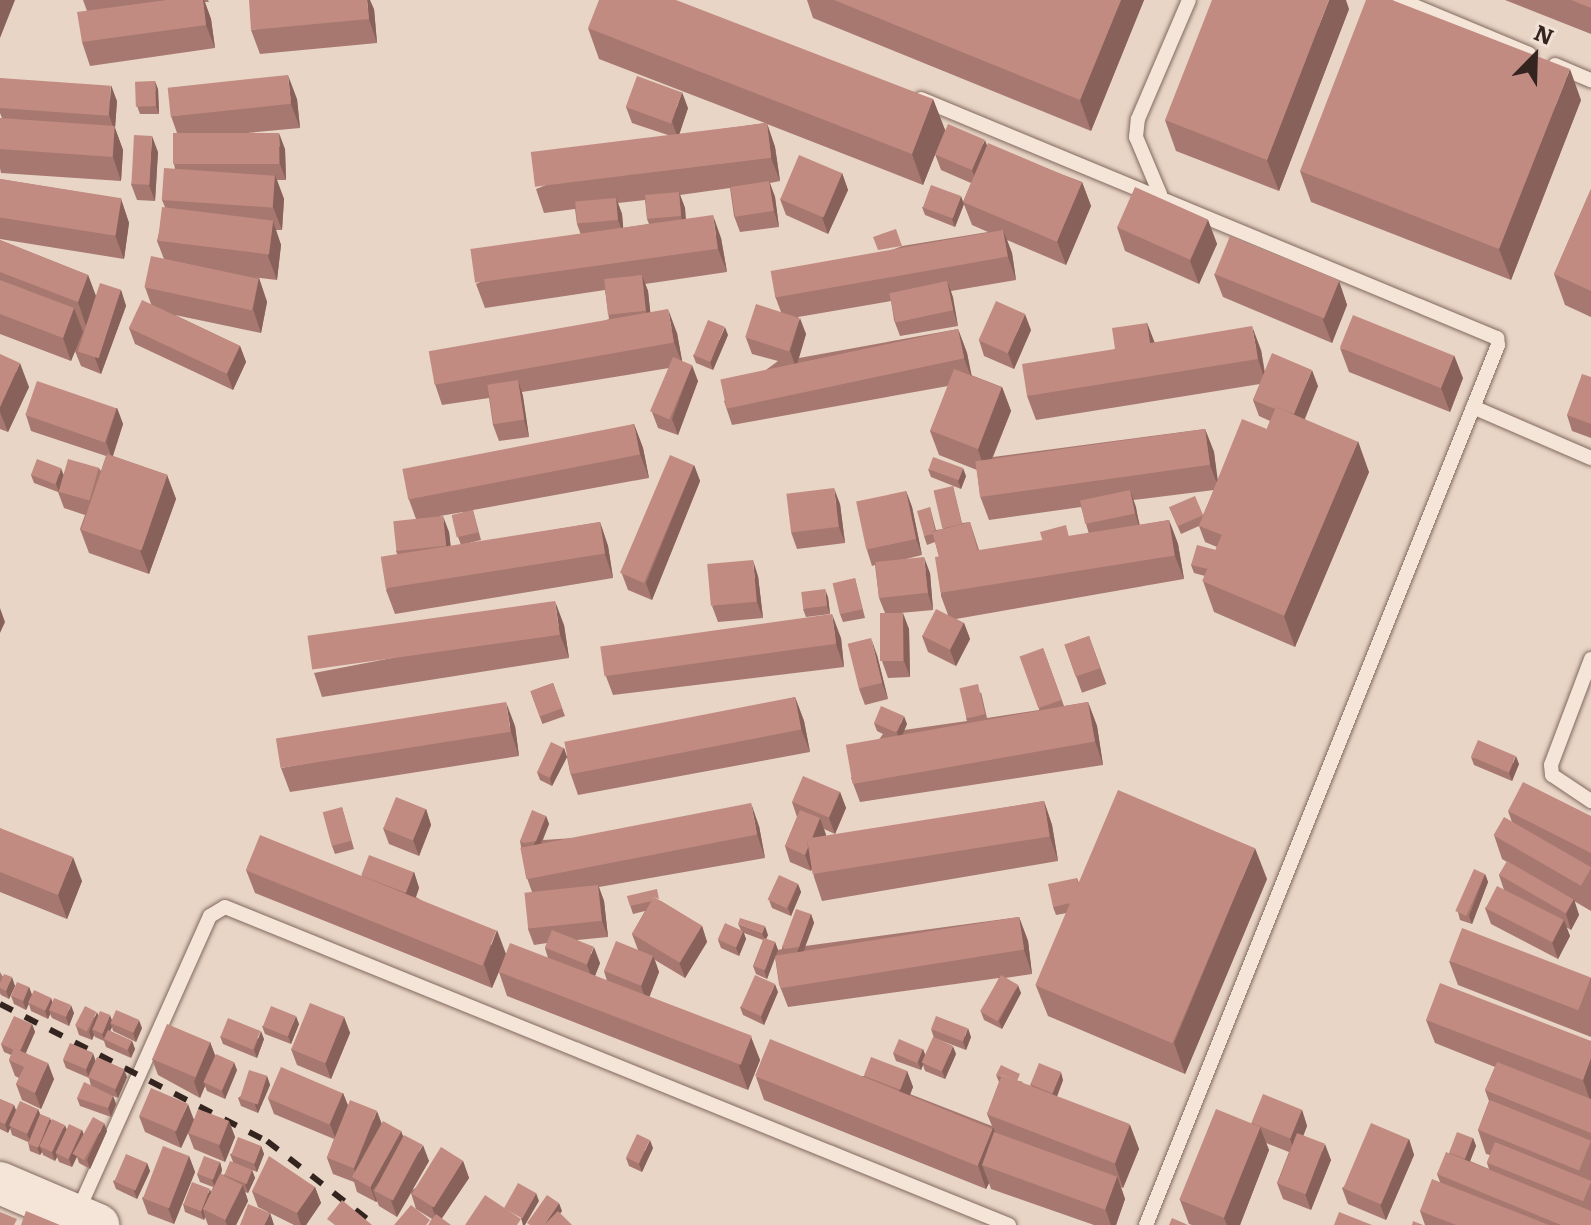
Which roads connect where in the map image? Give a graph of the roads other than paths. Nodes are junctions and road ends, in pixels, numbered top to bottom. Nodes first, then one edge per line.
1 (1189, 0) edge
2 (1400, 0) edge
3 (1591, 80) edge
4 (908, 94) edge
5 (1160, 194) junction
6 (1473, 407) junction
7 (1591, 458) edge
8 (1591, 659) edge
9 (1591, 801) edge
10 (0, 1183) edge
11 (87, 1220) edge
12 (1009, 1225) edge
13 (1146, 1225) edge

1 - 5 lane
2 - 3 lane
4 - 5 lane
5 - 6 lane
6 - 7 lane
6 - 13 lane
8 - 9 lane
10 - 11 main road
11 - 12 lane

